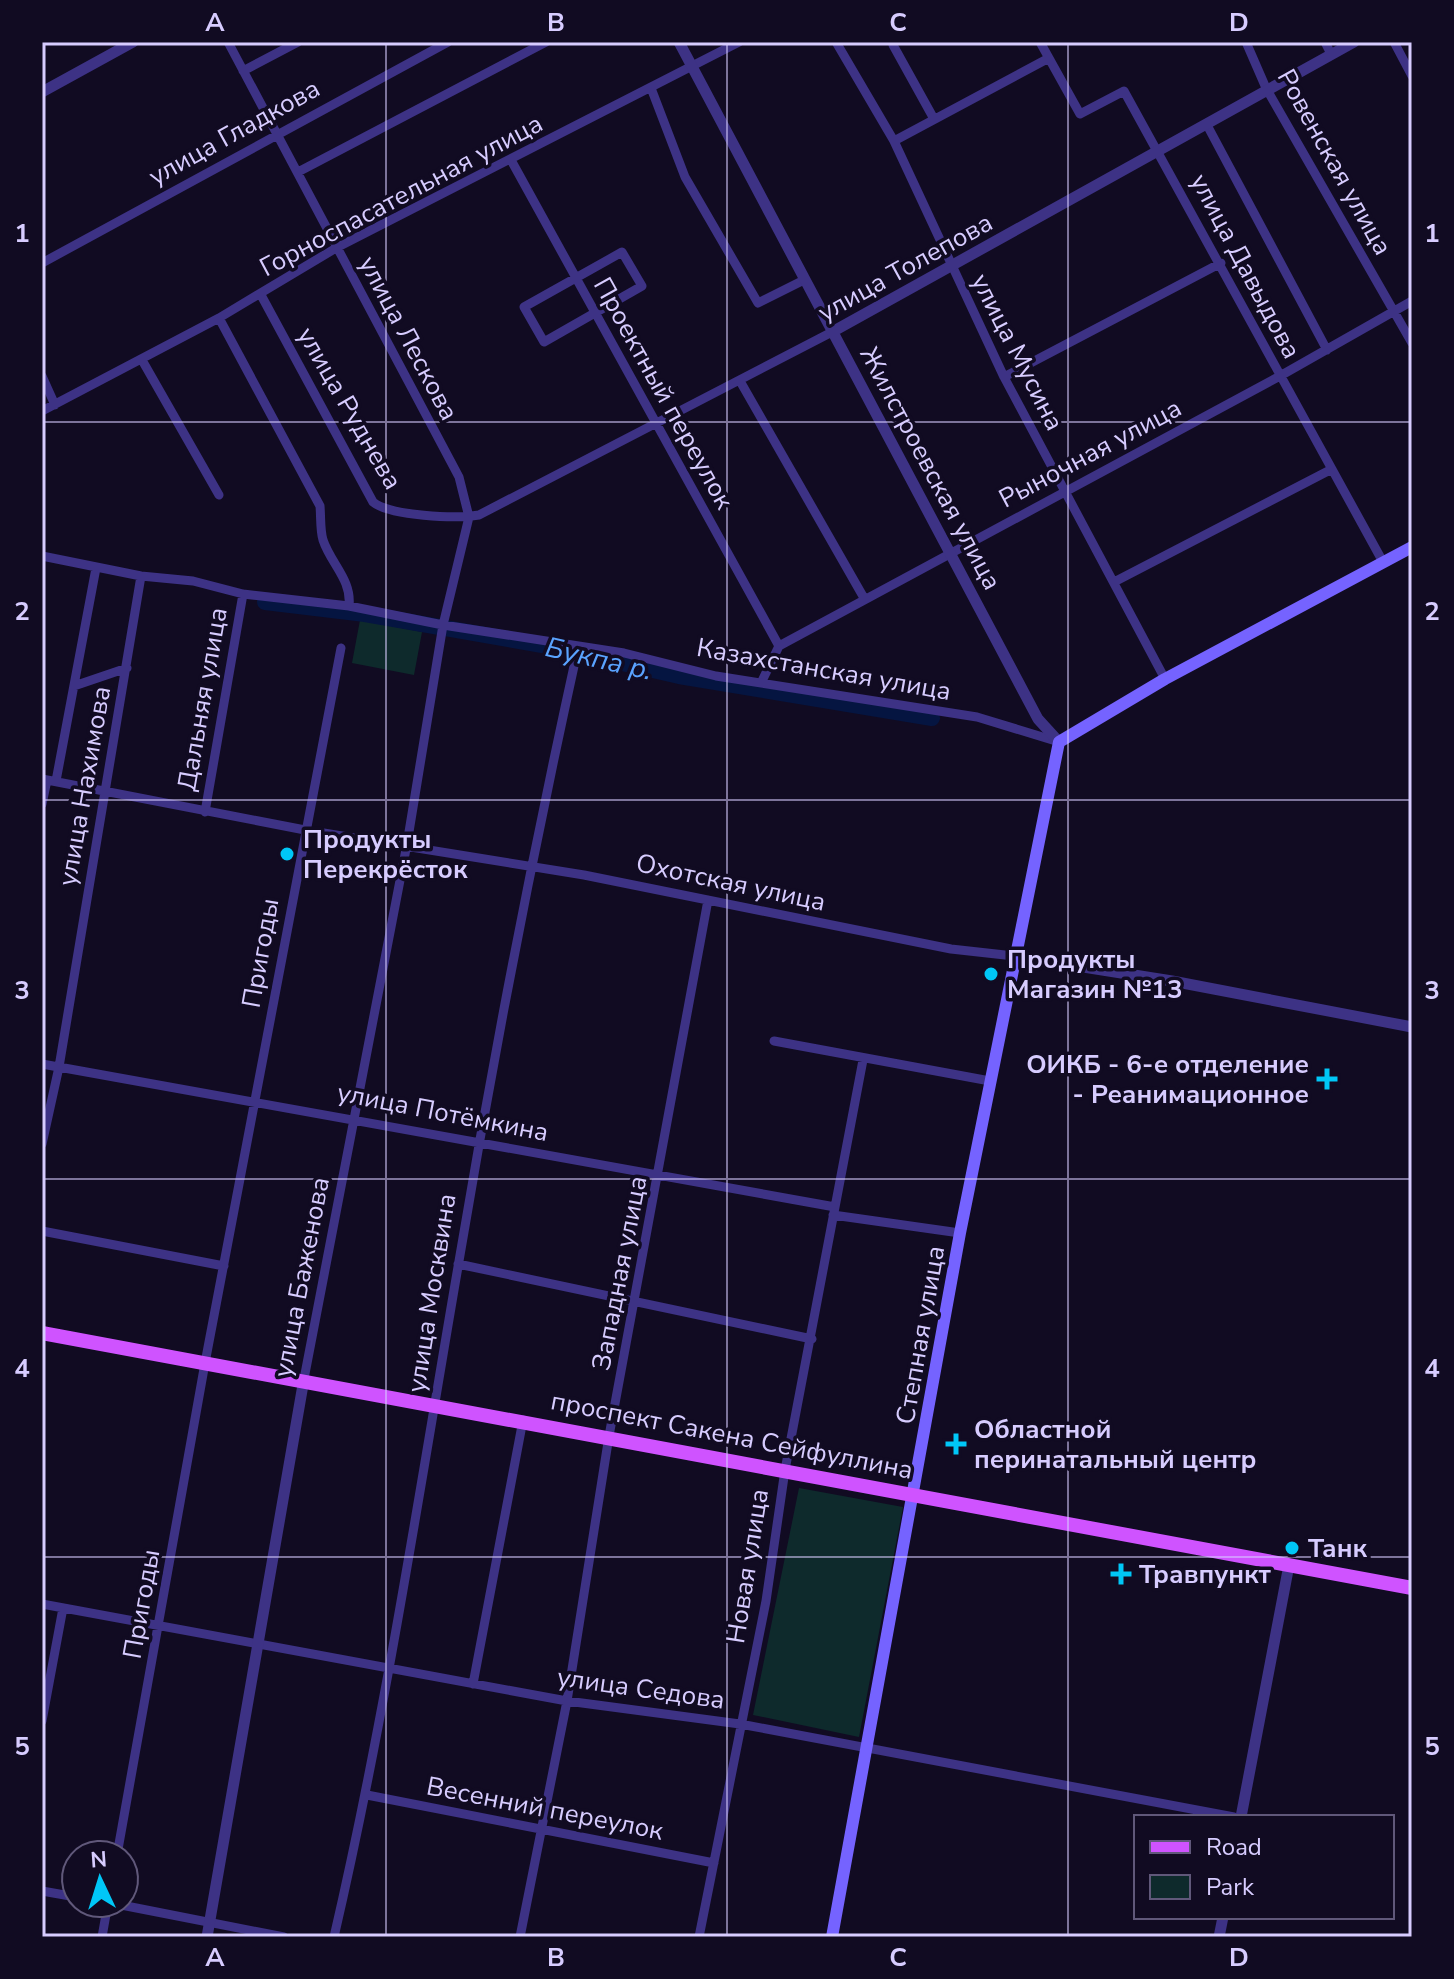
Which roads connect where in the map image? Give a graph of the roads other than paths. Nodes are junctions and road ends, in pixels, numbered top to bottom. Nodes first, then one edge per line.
1 (133, 42) edge
2 (228, 42) edge
3 (298, 42) edge
4 (448, 42) edge
5 (546, 42) edge
6 (679, 42) edge
7 (739, 42) edge
8 (836, 42) edge
9 (1040, 42) edge
10 (1246, 42) edge
11 (1325, 42) edge
12 (1354, 42) edge
13 (1394, 42) edge
14 (893, 45) dead end
15 (1331, 54) junction
16 (1049, 58) junction
17 (692, 67) junction
18 (243, 71) junction
19 (1412, 76) edge
20 (651, 88) junction
21 (1266, 88) junction
22 (42, 92) edge
23 (934, 119) junction
24 (1207, 125) junction
25 (276, 133) junction
26 (894, 141) junction
27 (1159, 151) junction
28 (511, 160) junction
29 (298, 172) junction
30 (336, 248) junction
31 (42, 263) edge
32 (1221, 263) junction
33 (951, 268) junction
34 (575, 278) junction
35 (804, 280) junction
36 (261, 295) junction
37 (1412, 301) edge
38 (1393, 311) junction
39 (594, 313) junction
40 (219, 318) junction
41 (832, 332) junction
42 (1412, 343) edge
43 (1327, 350) junction
44 (142, 360) junction
45 (42, 376) edge
46 (1280, 376) junction
47 (1004, 377) junction
48 (740, 381) junction
49 (55, 405) junction
50 (42, 411) edge
51 (656, 426) junction
52 (1332, 469) junction
53 (1064, 492) junction
54 (219, 495) dead end
55 (469, 517) junction
56 (1412, 547) edge
57 (952, 552) junction
58 (42, 556) edge
59 (1383, 562) junction
60 (96, 568) junction
61 (141, 576) junction
62 (1116, 581) junction
63 (243, 594) junction
64 (864, 598) junction
65 (349, 606) junction
66 (443, 625) junction
67 (779, 646) junction
68 (341, 648) dead end
69 (576, 657) dead end
70 (127, 668) junction
71 (1165, 679) junction
72 (762, 681) junction
73 (74, 686) junction
74 (1059, 742) junction
75 (48, 780) edge
76 (106, 790) junction
77 (42, 804) edge
78 (205, 812) junction
79 (305, 830) junction
80 (407, 844) junction
81 (531, 865) junction
82 (708, 900) junction
83 (1014, 956) junction
84 (1412, 1027) edge
85 (774, 1041) dead end
86 (863, 1060) junction
87 (42, 1064) edge
88 (59, 1067) junction
89 (990, 1081) junction
90 (256, 1102) junction
91 (353, 1117) junction
92 (479, 1142) junction
93 (42, 1144) edge
94 (660, 1176) junction
95 (834, 1211) junction
96 (42, 1231) edge
97 (960, 1233) junction
98 (458, 1264) junction
99 (224, 1266) junction
100 (636, 1303) junction
101 (42, 1333) edge
102 (812, 1339) junction
103 (205, 1363) junction
104 (304, 1379) junction
105 (436, 1404) junction
106 (523, 1420) junction
107 (609, 1436) junction
108 (785, 1470) junction
109 (913, 1494) junction
110 (1289, 1565) junction
111 (1412, 1588) edge
112 (42, 1604) edge
113 (63, 1608) junction
114 (159, 1627) junction
115 (258, 1645) junction
116 (390, 1669) junction
117 (473, 1684) junction
118 (567, 1701) junction
119 (42, 1721) edge
120 (740, 1724) junction
121 (866, 1747) junction
122 (367, 1795) junction
123 (1223, 1815) edge
124 (1241, 1815) edge
125 (540, 1830) junction
126 (120, 1839) edge
127 (714, 1863) junction
128 (140, 1909) edge
129 (210, 1921) junction
130 (207, 1937) edge
131 (284, 1937) edge
132 (334, 1937) edge
133 (520, 1937) edge
134 (699, 1937) edge
135 (832, 1937) edge

1 - 22 street
2 - 18 street, улица Лескова
3 - 18 street
4 - 25 street, улица Гладкова
5 - 29 street
6 - 17 street, Жилстроевская улица
7 - 17 street, Горноспасательная улица
8 - 26 street, улица Мусина
9 - 16 street, улица Давыдова
10 - 21 street, Ровенская улица
11 - 15 street
12 - 15 street, улица Толепова
13 - 19 street
14 - 23 street
15 - 21 street, улица Толепова
16 - 23 street
16 - 27 street, улица Давыдова
17 - 20 street, Горноспасательная улица
17 - 35 street, Жилстроевская улица
18 - 25 street, улица Лескова
20 - 28 street, Горноспасательная улица
20 - 35 street
21 - 24 street, улица Толепова
21 - 38 street, Ровенская улица
23 - 26 street
24 - 27 street, улица Толепова
24 - 43 street
25 - 29 street, улица Лескова
25 - 31 street, улица Гладкова
26 - 33 street, улица Мусина
27 - 32 street, улица Давыдова
27 - 33 street, улица Толепова
28 - 30 street, Горноспасательная улица
28 - 34 street, Проектный переулок
29 - 30 street, улица Лескова
30 - 36 street, Горноспасательная улица
30 - 55 street, улица Лескова
32 - 46 street, улица Давыдова
32 - 47 street
33 - 41 street, улица Толепова
33 - 47 street, улица Мусина
34 - 39 street, Проектный переулок
34 - 39 street
34 - 39 street
35 - 41 street, Жилстроевская улица
36 - 40 street, Горноспасательная улица
36 - 55 street, улица Руднева
37 - 38 street, Рыночная улица
38 - 42 street, Ровенская улица
38 - 43 street, Рыночная улица
39 - 51 street, Проектный переулок
40 - 44 street, Горноспасательная улица
40 - 65 street
41 - 48 street, улица Толепова
41 - 57 street, Жилстроевская улица
43 - 46 street, Рыночная улица
44 - 49 street, Горноспасательная улица
44 - 54 street
45 - 49 street
46 - 52 street, улица Давыдова
46 - 53 street, Рыночная улица
47 - 53 street, улица Мусина
48 - 51 street, улица Толепова
48 - 64 street
49 - 50 street, Горноспасательная улица
51 - 55 street, улица Толепова
51 - 67 street, Проектный переулок
52 - 59 street, улица Давыдова
52 - 62 street
53 - 57 street, Рыночная улица
53 - 62 street, улица Мусина
55 - 66 street, улица Лескова
56 - 59 main road
57 - 64 street, Рыночная улица
57 - 74 street, Жилстроевская улица
58 - 60 street, Казахстанская улица
59 - 71 main road
60 - 61 street, Казахстанская улица
60 - 73 street, улица Нахимова
61 - 63 street, Казахстанская улица
61 - 70 street, улица Нахимова
62 - 71 street, улица Мусина
63 - 65 street, Казахстанская улица
63 - 78 street, Дальняя улица
64 - 67 street, Рыночная улица
65 - 66 street, Казахстанская улица
66 - 72 street, Казахстанская улица
66 - 80 street, улица Баженова
67 - 72 street
68 - 79 street, Пригоды
69 - 81 street, улица Москвина
70 - 73 street
70 - 76 street, улица Нахимова
71 - 74 main road
72 - 74 street, Казахстанская улица
73 - 75 street, улица Нахимова
74 - 83 main road, Степная улица
75 - 76 street, Охотская улица
75 - 77 street, улица Нахимова
76 - 78 street, Охотская улица
76 - 88 street, улица Нахимова
78 - 79 street, Охотская улица
79 - 80 street, Охотская улица
79 - 90 street, Пригоды
80 - 81 street, Охотская улица
80 - 91 street, улица Баженова
81 - 82 street, Охотская улица
81 - 92 street, улица Москвина
82 - 83 street, Охотская улица
82 - 94 street, Западная улица
83 - 84 street, Охотская улица
83 - 89 main road, Степная улица
85 - 86 street
86 - 89 street
86 - 95 street, Новая улица
87 - 88 street, улица Потёмкина
88 - 90 street, улица Потёмкина
88 - 93 street, улица Нахимова
89 - 97 main road, Степная улица
90 - 91 street, улица Потёмкина
90 - 99 street, Пригоды
91 - 92 street, улица Потёмкина
91 - 104 street, улица Баженова
92 - 94 street, улица Потёмкина
92 - 98 street, улица Москвина
94 - 95 street, улица Потёмкина
94 - 100 street, Западная улица
95 - 97 street, улица Потёмкина
95 - 102 street, Новая улица
96 - 99 street
97 - 109 main road, Степная улица
98 - 100 street
98 - 105 street, улица Москвина
99 - 103 street, Пригоды
100 - 102 street
100 - 107 street, Западная улица
101 - 103 main road, проспект Сакена Сейфуллина
102 - 108 street, Новая улица
103 - 104 main road, проспект Сакена Сейфуллина
103 - 114 street, Пригоды
104 - 105 main road, проспект Сакена Сейфуллина
104 - 115 street, улица Баженова
105 - 106 main road, проспект Сакена Сейфуллина
105 - 116 street, улица Москвина
106 - 107 main road, проспект Сакена Сейфуллина
106 - 117 street
107 - 108 main road, проспект Сакена Сейфуллина
107 - 118 street, Западная улица
108 - 109 main road, проспект Сакена Сейфуллина
108 - 120 street, Новая улица
109 - 110 main road, проспект Сакена Сейфуллина
109 - 121 main road, Степная улица
110 - 111 main road, проспект Сакена Сейфуллина
110 - 124 street
112 - 113 street, улица Седова
113 - 114 street, улица Седова
113 - 119 street
114 - 115 street, улица Седова
114 - 126 street, Пригоды
115 - 116 street, улица Седова
115 - 129 street, улица Баженова
116 - 117 street, улица Седова
116 - 122 street, улица Москвина
117 - 118 street, улица Седова
118 - 120 street, улица Седова
118 - 125 street, Западная улица
120 - 121 street, улица Седова
120 - 127 street, Новая улица
121 - 123 street, улица Седова
121 - 135 main road, Степная улица
122 - 125 street, Весенний переулок
122 - 132 street, улица Москвина
125 - 127 street, Весенний переулок
125 - 133 street, Западная улица
127 - 134 street, Новая улица
128 - 129 street
129 - 130 street, улица Баженова
129 - 131 street

